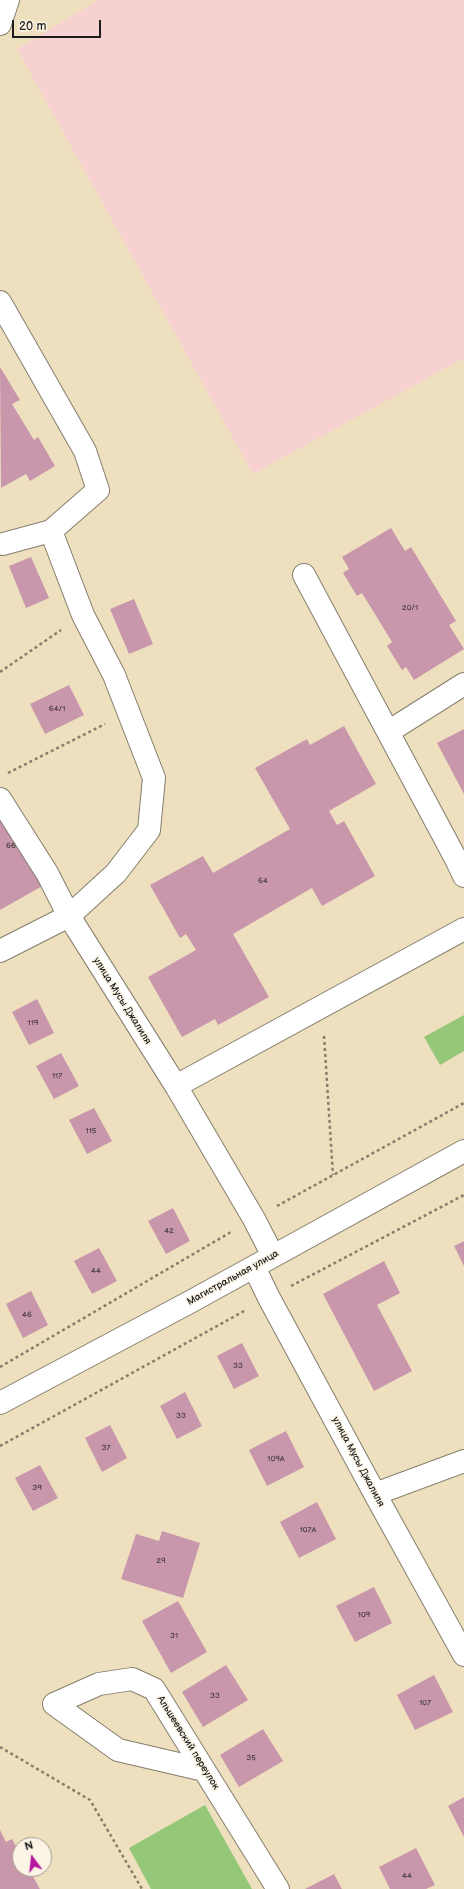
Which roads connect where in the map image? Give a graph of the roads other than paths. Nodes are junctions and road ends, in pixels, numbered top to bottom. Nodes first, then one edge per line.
1 (8, 0) edge
2 (0, 24) edge
3 (0, 302) edge
4 (51, 531) junction
5 (1, 546) edge
6 (304, 575) dead end
7 (464, 684) edge
8 (388, 732) junction
9 (0, 799) edge
10 (464, 876) edge
11 (69, 916) junction
12 (464, 929) edge
13 (0, 951) edge
14 (176, 1086) junction
15 (464, 1151) edge
16 (273, 1256) junction
17 (254, 1267) junction
18 (0, 1403) edge
19 (464, 1461) edge
20 (375, 1494) junction
21 (464, 1655) edge
22 (204, 1770) junction
23 (278, 1889) edge

1 - 2 street
3 - 4 street
4 - 5 street
4 - 11 street
6 - 8 street
7 - 8 street
8 - 10 street
9 - 11 street, улица Мусы Джалиля
11 - 13 street
11 - 14 street, улица Мусы Джалиля
12 - 14 street
14 - 16 street, улица Мусы Джалиля
15 - 16 street, Магистральная улица
16 - 17 street, Магистральная улица
17 - 18 street, Магистральная улица
17 - 20 street, улица Мусы Джалиля
19 - 20 street
20 - 21 street, улица Мусы Джалиля
22 - 22 street, Альшеевский переулок
22 - 23 street, Альшеевский переулок

